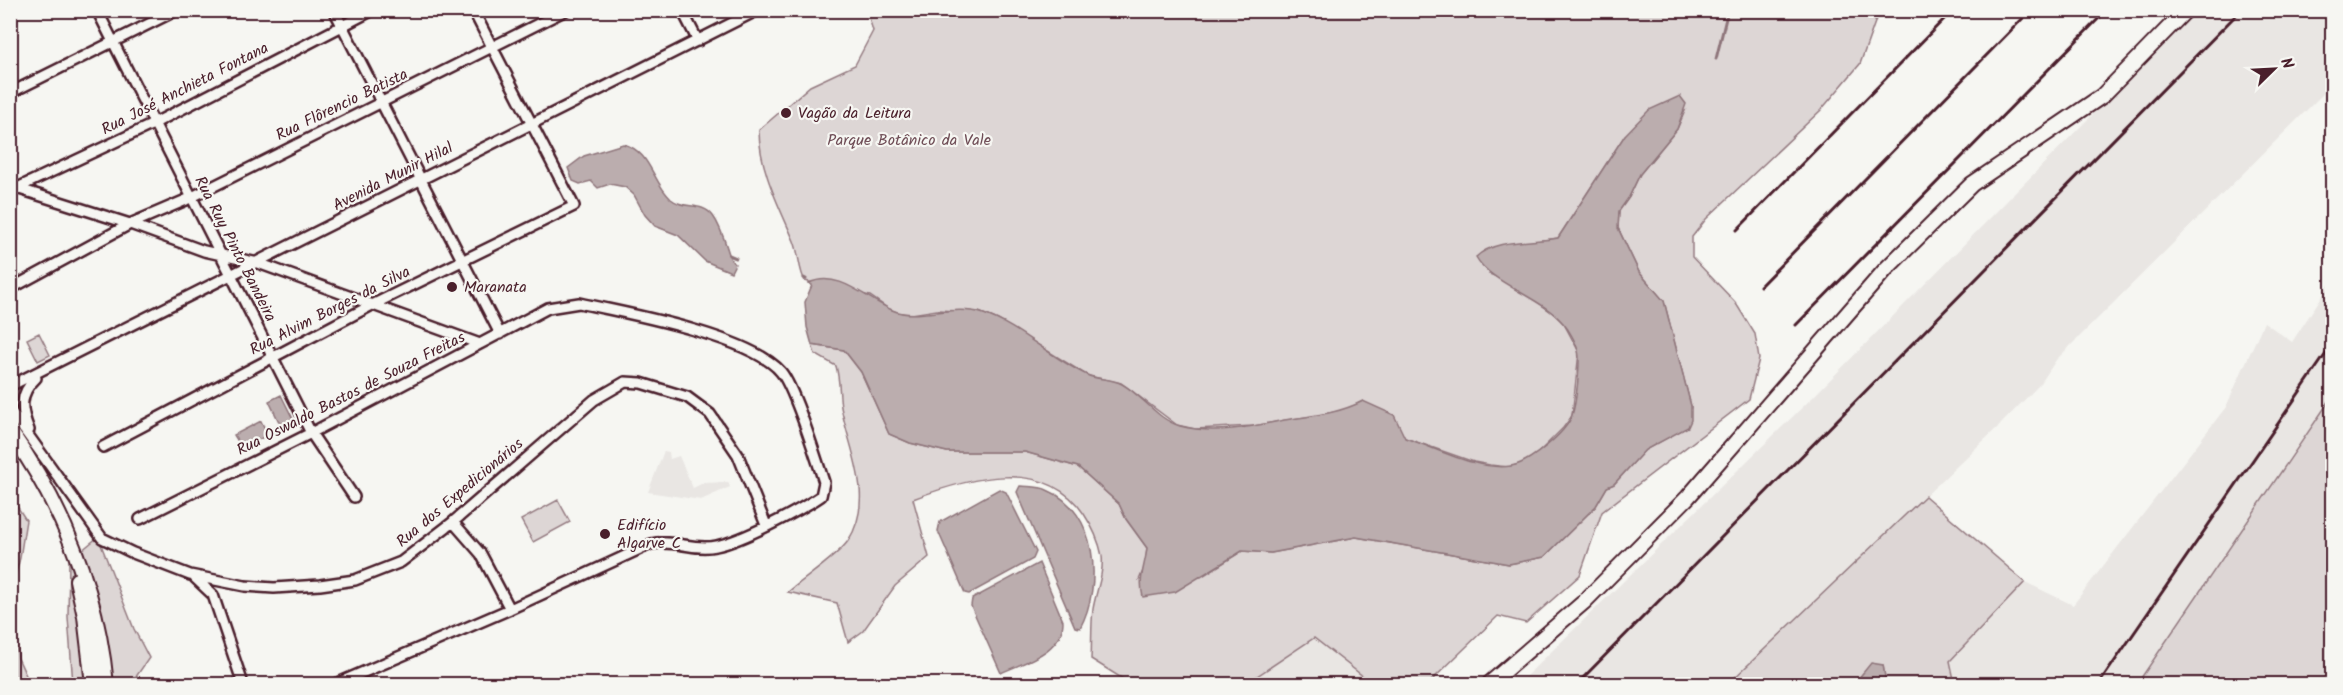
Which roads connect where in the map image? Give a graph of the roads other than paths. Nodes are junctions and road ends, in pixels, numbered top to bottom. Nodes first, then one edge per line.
1 (97, 10) edge
2 (177, 10) edge
3 (334, 10) edge
4 (373, 10) edge
5 (473, 10) edge
6 (566, 10) edge
7 (682, 10) edge
8 (758, 10) edge
9 (2186, 10) edge
10 (342, 26) junction
11 (698, 41) junction
12 (113, 43) junction
13 (491, 47) junction
14 (10, 93) edge
15 (380, 104) junction
16 (154, 124) junction
17 (532, 124) junction
18 (420, 179) junction
19 (13, 189) edge
20 (191, 197) junction
21 (130, 224) junction
22 (219, 255) junction
23 (461, 260) junction
24 (258, 263) junction
25 (232, 276) junction
26 (10, 289) edge
27 (372, 305) junction
28 (500, 334) junction
29 (480, 344) junction
30 (274, 357) junction
31 (42, 372) junction
32 (10, 386) edge
33 (10, 410) edge
34 (10, 431) edge
35 (311, 433) junction
36 (10, 443) edge
37 (36, 447) junction
38 (103, 447) dead end
39 (354, 497) dead end
40 (50, 500) junction
41 (140, 519) dead end
42 (453, 522) junction
43 (766, 525) junction
44 (190, 575) junction
45 (510, 609) junction
46 (93, 684) edge
47 (105, 684) edge
48 (243, 684) edge
49 (336, 684) edge
50 (1489, 684) edge

1 - 12 street, Rua Ruy Pinto Bandeira
2 - 12 street
3 - 10 street
4 - 10 street, Rua José Anchieta Fontana
5 - 13 street
6 - 13 street, Rua Flôrencio Batista
7 - 11 street
8 - 11 street, Avenida Munir Hilal
9 - 50 street
10 - 15 street
10 - 16 street, Rua José Anchieta Fontana
11 - 17 street, Avenida Munir Hilal
12 - 14 street
12 - 16 street, Rua Ruy Pinto Bandeira
13 - 15 street, Rua Flôrencio Batista
13 - 17 street
15 - 18 street
15 - 20 street, Rua Flôrencio Batista
16 - 19 street, Rua José Anchieta Fontana
16 - 20 street, Rua Ruy Pinto Bandeira
17 - 18 street, Avenida Munir Hilal
17 - 23 street, Rua Alvim Borges da Silva
18 - 23 street
18 - 24 street, Avenida Munir Hilal
19 - 21 street
20 - 21 street, Rua Flôrencio Batista
20 - 22 street, Rua Ruy Pinto Bandeira
21 - 22 street
21 - 26 street, Rua Flôrencio Batista
22 - 24 street
22 - 25 street, Rua Ruy Pinto Bandeira
23 - 27 street, Rua Alvim Borges da Silva
23 - 28 street
24 - 25 street, Avenida Munir Hilal
24 - 27 street
25 - 30 street, Rua Ruy Pinto Bandeira
25 - 31 street, Avenida Munir Hilal
27 - 29 street
27 - 30 street, Rua Alvim Borges da Silva
28 - 29 street, Rua Oswaldo Bastos de Souza Freitas
28 - 43 street, Rua Oswaldo Bastos de Souza Freitas
29 - 35 street, Rua Oswaldo Bastos de Souza Freitas
30 - 35 street, Rua Ruy Pinto Bandeira
30 - 38 street, Rua Alvim Borges da Silva
31 - 32 street, Avenida Munir Hilal
31 - 37 street, Avenida Munir Hilal
33 - 37 street, Rua dos Expedicionários
34 - 40 street
35 - 39 street, Rua Ruy Pinto Bandeira
35 - 41 street, Rua Oswaldo Bastos de Souza Freitas
36 - 40 street
37 - 44 street, Rua dos Expedicionários
40 - 46 street
40 - 47 street
42 - 43 street, Rua dos Expedicionários
42 - 44 street, Rua dos Expedicionários
42 - 45 street
43 - 45 street
44 - 48 street
45 - 49 street

